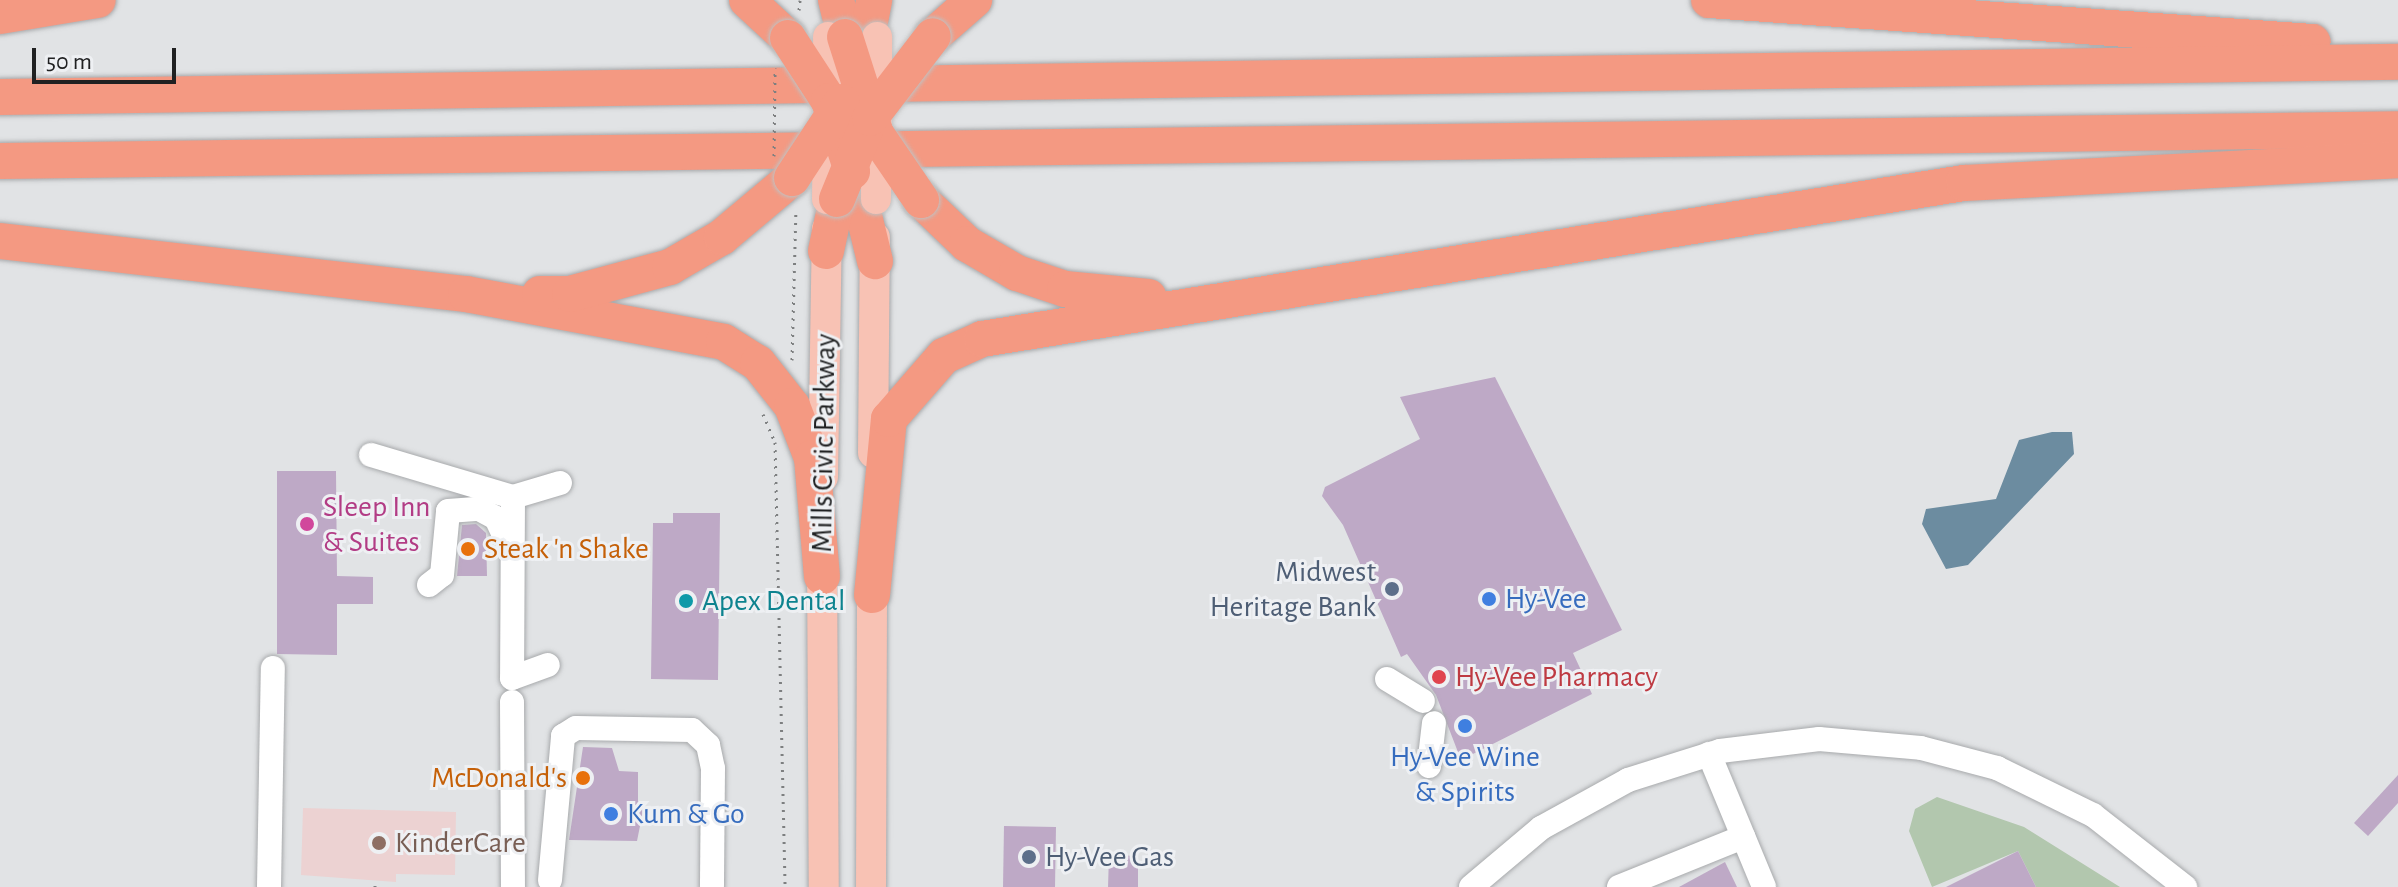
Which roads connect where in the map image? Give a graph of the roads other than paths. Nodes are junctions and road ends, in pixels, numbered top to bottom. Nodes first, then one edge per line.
1 (98, 0) edge
2 (747, 0) edge
3 (829, 0) edge
4 (836, 0) edge
5 (876, 0) edge
6 (974, 0) edge
7 (1709, 0) edge
8 (0, 16) edge
9 (854, 37) junction
10 (2398, 52) edge
11 (2398, 62) edge
12 (0, 97) edge
13 (852, 117) junction
14 (2398, 129) edge
15 (2398, 160) edge
16 (0, 161) edge
17 (850, 199) junction
18 (0, 241) edge
19 (826, 251) joint
20 (875, 261) joint
21 (466, 294) junction
22 (1226, 296) junction
23 (371, 455) dead end
24 (560, 483) dead end
25 (513, 497) junction
26 (512, 551) junction
27 (822, 577) junction
28 (429, 585) dead end
29 (872, 595) junction
30 (548, 665) dead end
31 (273, 668) dead end
32 (1387, 679) dead end
33 (1423, 701) dead end
34 (512, 702) dead end
35 (1434, 723) dead end
36 (1709, 754) junction
37 (1429, 766) dead end
38 (1743, 837) junction
39 (1498, 878) edge
40 (550, 880) dead end
41 (269, 887) edge
42 (513, 887) edge
43 (712, 887) edge
44 (824, 887) edge
45 (871, 887) edge
46 (1471, 887) edge
47 (1619, 887) edge
48 (1764, 887) edge
49 (2185, 887) edge

1 - 8 highway
2 - 13 highway, bridge
3 - 9 main road
4 - 9 highway
5 - 9 highway
6 - 13 highway, bridge
7 - 10 highway
9 - 13 main road, bridge
9 - 13 main road, bridge
9 - 13 highway, bridge
11 - 12 highway
13 - 17 main road, bridge
13 - 17 main road, bridge
13 - 17 highway, bridge
13 - 21 highway, bridge
13 - 22 highway, bridge
14 - 16 highway
15 - 22 highway
17 - 19 highway
17 - 20 highway
18 - 21 highway
19 - 27 main road, Mills Civic Parkway
20 - 29 main road, Mills Civic Parkway
21 - 27 highway
22 - 29 highway
23 - 25 street
24 - 25 street
25 - 26 street
26 - 28 street
26 - 30 street
27 - 44 main road, Mills Civic Parkway
29 - 45 main road, Mills Civic Parkway
31 - 41 street
32 - 33 street
34 - 42 street
35 - 37 street
36 - 38 street
36 - 39 street
36 - 49 street
38 - 47 street
38 - 48 street
39 - 46 street
40 - 43 street

